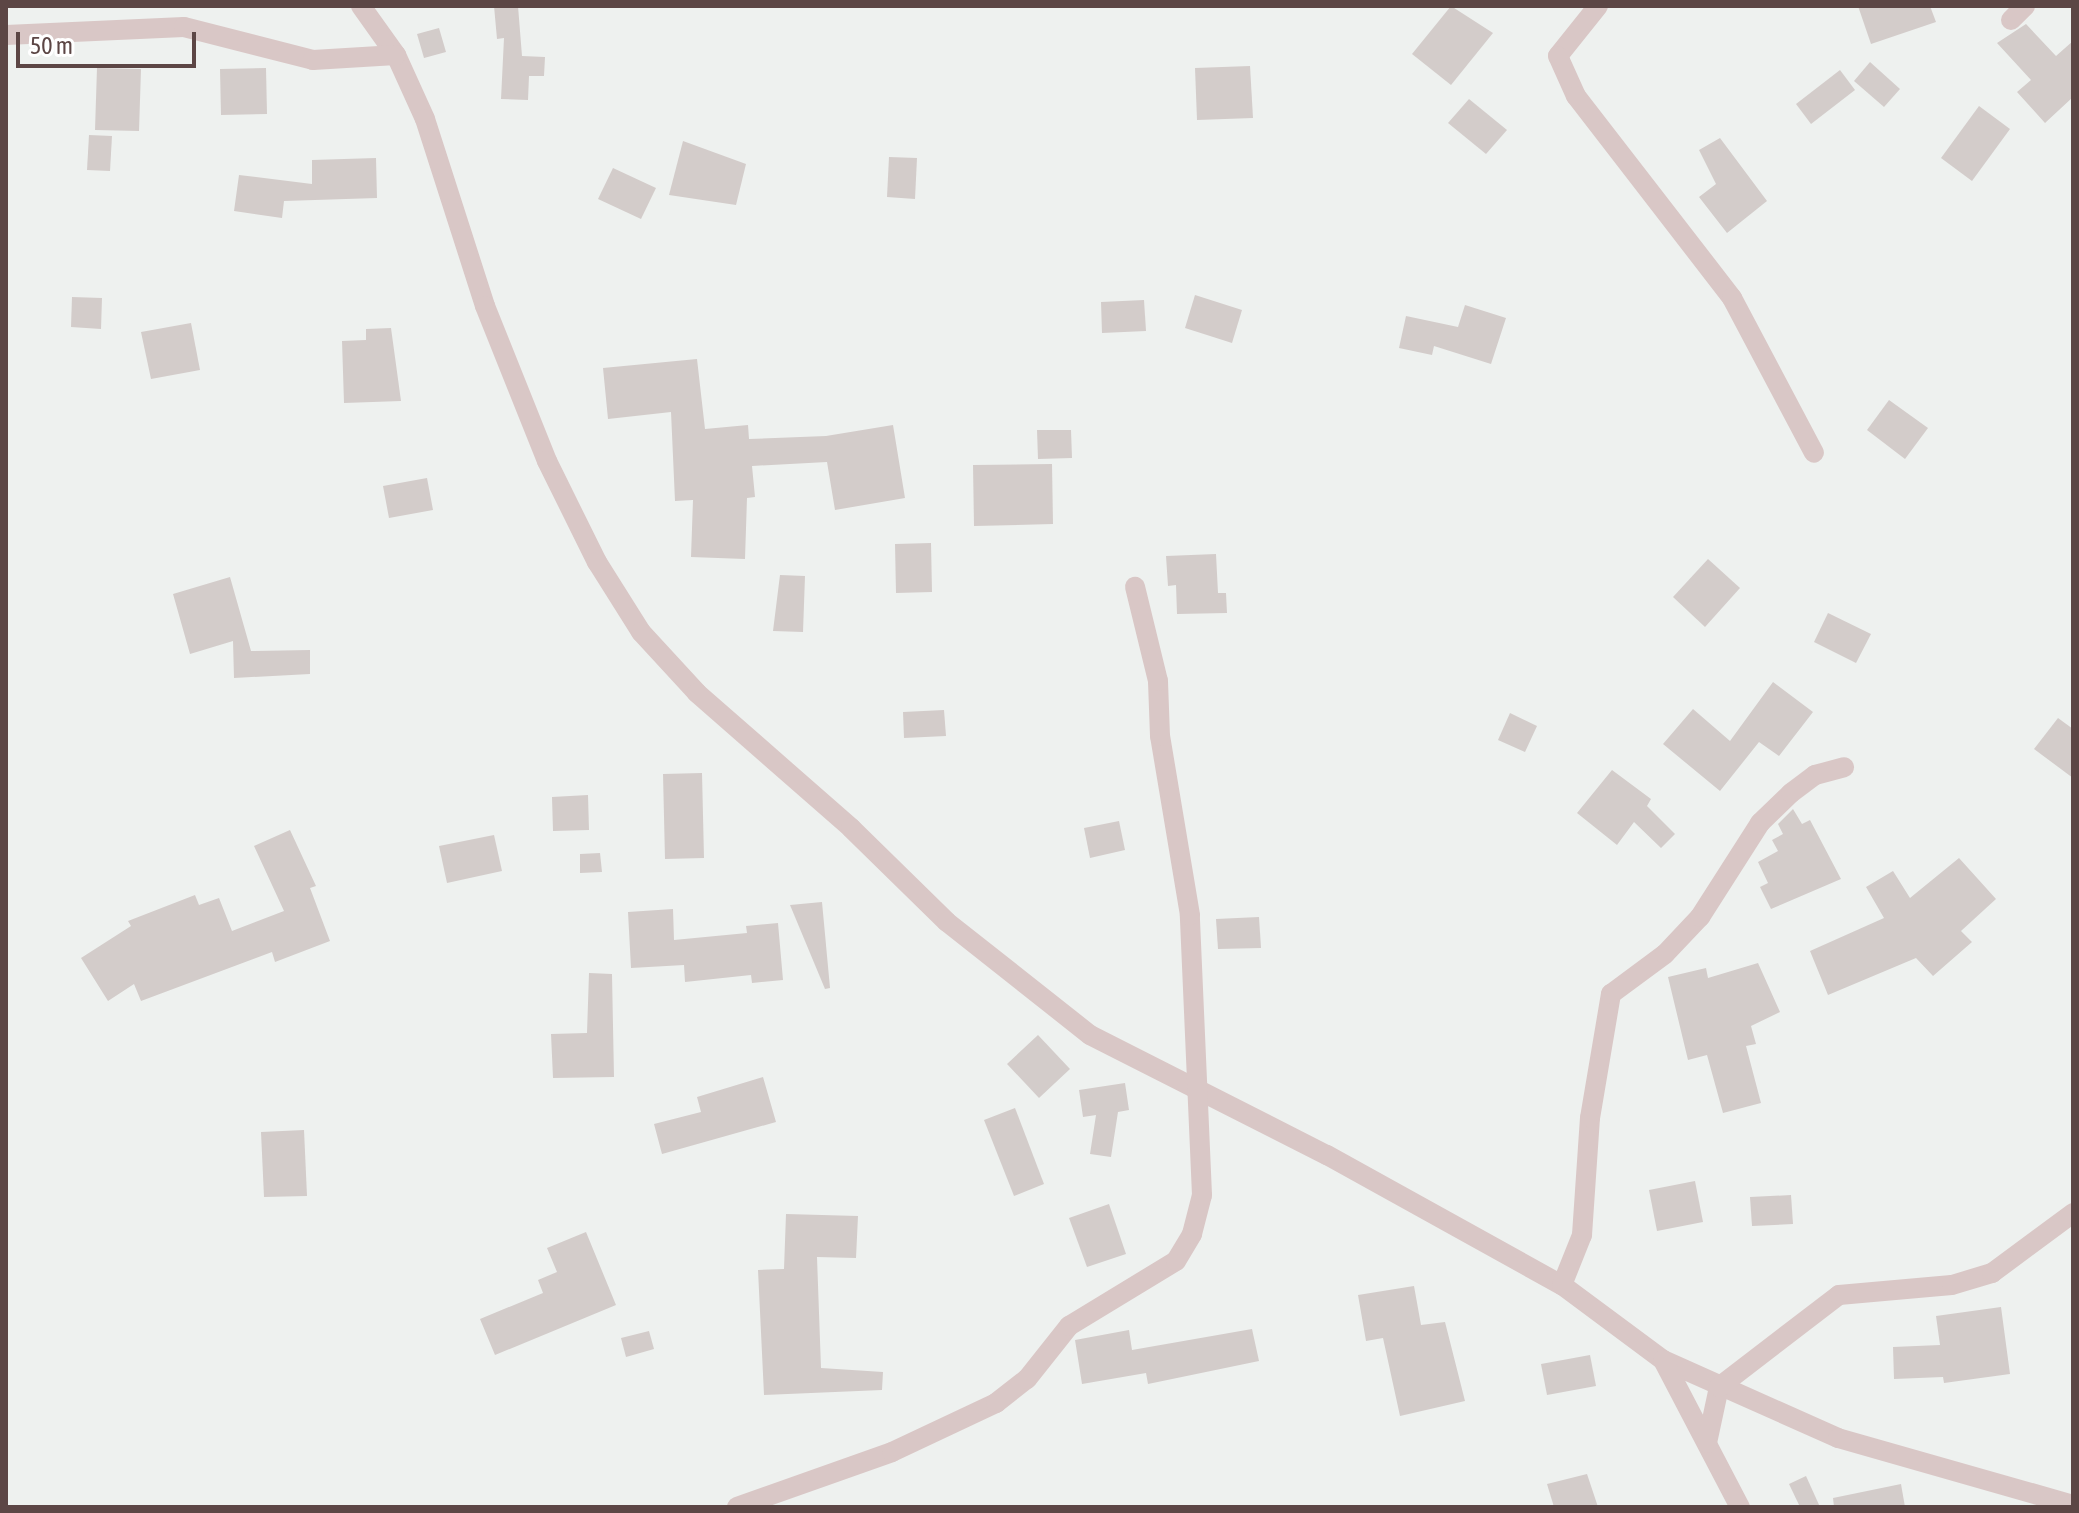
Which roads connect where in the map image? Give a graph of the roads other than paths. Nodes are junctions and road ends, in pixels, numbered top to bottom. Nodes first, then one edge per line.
1 (361, 6) edge
2 (1598, 6) edge
3 (6, 35) edge
4 (396, 55) junction
5 (1814, 453) dead end
6 (1135, 587) dead end
7 (1844, 767) dead end
8 (1200, 1094) junction
9 (2073, 1213) edge
10 (1562, 1285) junction
11 (1663, 1360) junction
12 (1719, 1387) junction
13 (1707, 1443) junction
14 (2073, 1505) edge
15 (737, 1507) edge
16 (1740, 1507) edge

1 - 4 street
2 - 5 street
3 - 4 street
4 - 8 street
6 - 8 street
7 - 10 street
8 - 10 street
8 - 15 street
9 - 12 street
10 - 11 street
11 - 12 street
11 - 13 street
12 - 13 street
12 - 14 street
13 - 16 street

